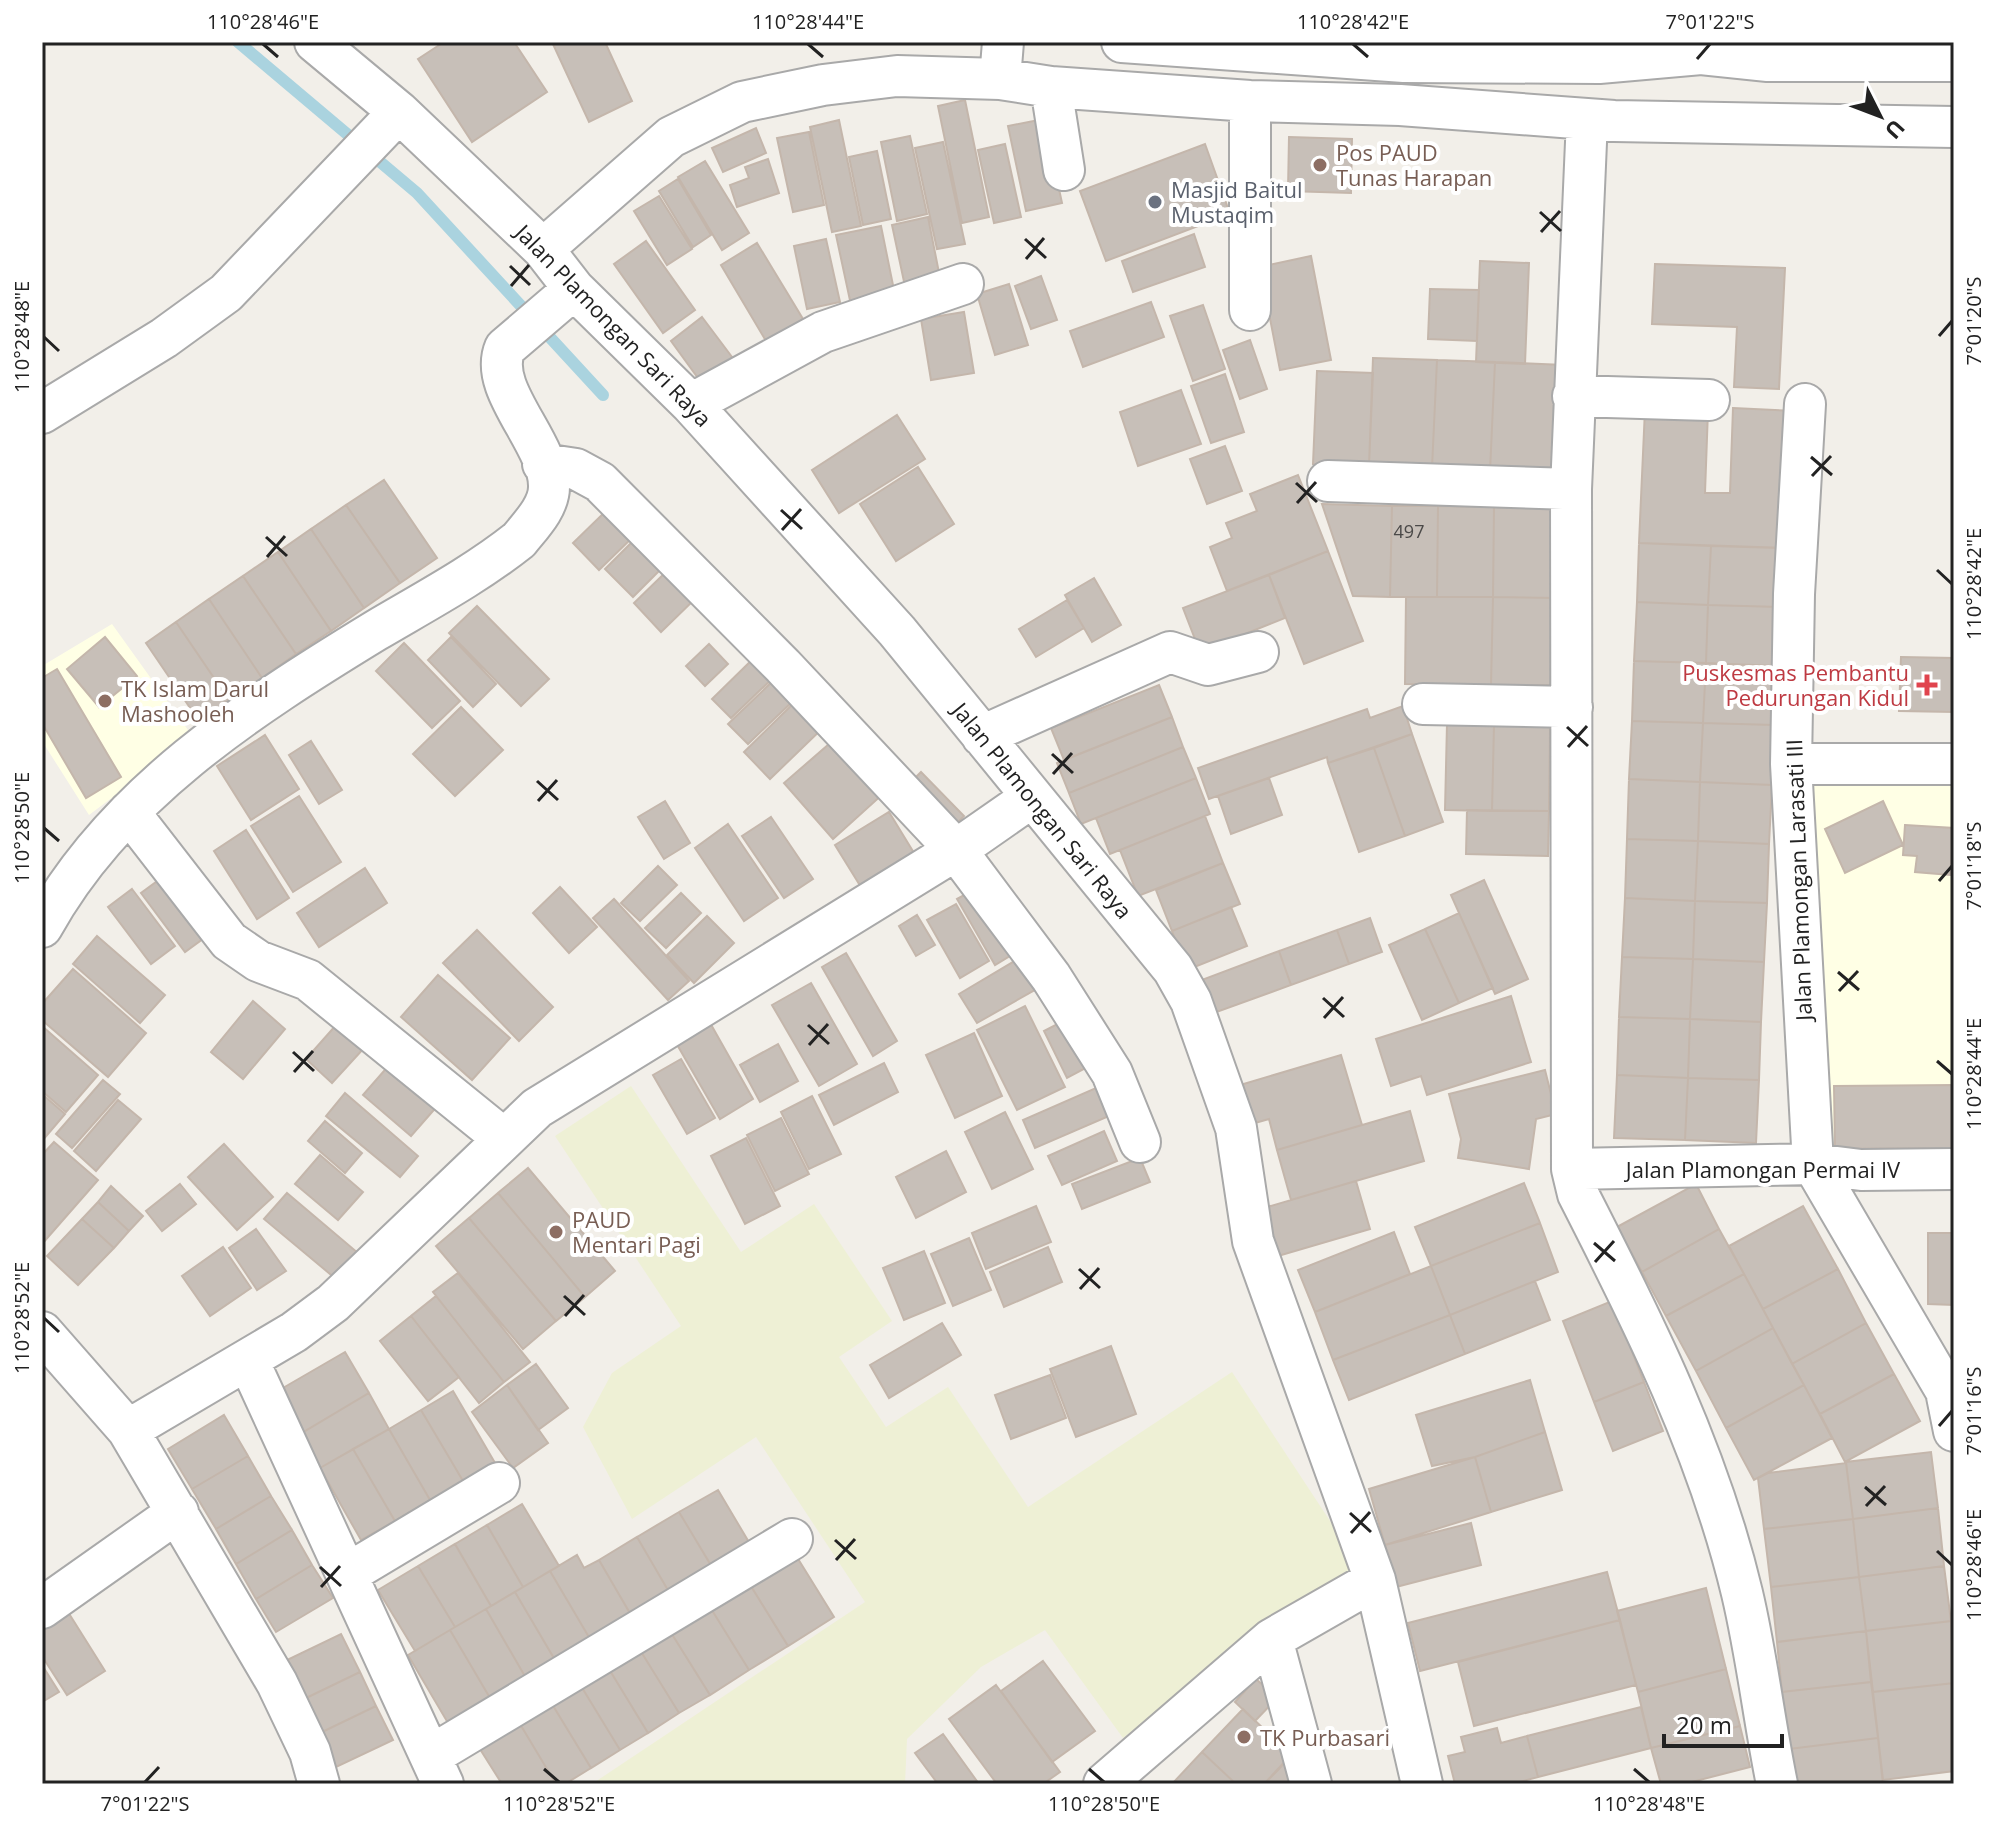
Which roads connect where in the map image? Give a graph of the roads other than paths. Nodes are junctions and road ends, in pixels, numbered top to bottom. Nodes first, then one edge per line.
1 (315, 42) edge
2 (1122, 42) edge
3 (1699, 48) edge
4 (1910, 52) edge
5 (1001, 60) edge
6 (1768, 61) junction
7 (1954, 61) edge
8 (1051, 87) junction
9 (1250, 101) junction
10 (1587, 119) junction
11 (391, 120) junction
12 (1767, 125) junction
13 (1954, 127) edge
14 (1064, 170) dead end
15 (543, 249) junction
16 (963, 284) dead end
17 (562, 300) junction
18 (1250, 310) dead end
19 (1573, 396) junction
20 (1709, 400) dead end
21 (691, 404) junction
22 (1805, 404) dead end
23 (42, 413) edge
24 (543, 464) junction
25 (1328, 481) dead end
26 (1571, 489) junction
27 (1258, 652) dead end
28 (1423, 704) dead end
29 (1572, 707) junction
30 (982, 736) junction
31 (1791, 764) junction
32 (1954, 764) edge
33 (1032, 797) junction
34 (129, 812) junction
35 (956, 850) junction
36 (42, 927) edge
37 (504, 1139) junction
38 (1140, 1142) dead end
39 (1813, 1164) junction
40 (1572, 1169) junction
41 (1954, 1169) edge
42 (42, 1332) edge
43 (248, 1360) junction
44 (1950, 1391) edge
45 (128, 1430) junction
46 (1954, 1431) edge
47 (499, 1483) dead end
48 (178, 1512) junction
49 (792, 1539) dead end
50 (347, 1574) junction
51 (1375, 1580) junction
52 (42, 1608) edge
53 (1272, 1639) junction
54 (437, 1769) edge
55 (319, 1784) edge
56 (1104, 1784) edge
57 (1311, 1784) edge
58 (1422, 1784) edge
59 (1777, 1784) edge

1 - 11 street, Jalan Plamongan Sari Raya
2 - 3 street
3 - 6 street
4 - 6 street
4 - 7 street
5 - 8 street
5 - 15 street
6 - 12 street
8 - 9 street
8 - 14 street
9 - 10 street
9 - 18 street
10 - 12 street
10 - 19 street
11 - 15 street, Jalan Plamongan Sari Raya
11 - 23 street
12 - 13 street
15 - 17 street, Jalan Plamongan Sari Raya
16 - 21 street
17 - 21 street, Jalan Plamongan Sari Raya
17 - 24 street
19 - 20 street
19 - 26 street
21 - 30 street, Jalan Plamongan Sari Raya
22 - 31 street, Jalan Plamongan Larasati III
24 - 34 street
24 - 35 street
25 - 26 street
26 - 29 street
27 - 30 street
28 - 29 street
29 - 40 street
30 - 33 street, Jalan Plamongan Sari Raya
31 - 32 street
31 - 39 street, Jalan Plamongan Larasati III
33 - 35 street
33 - 51 street, Jalan Plamongan Sari Raya
34 - 36 street
34 - 37 street
35 - 37 street
35 - 38 street
37 - 43 street
39 - 40 street, Jalan Plamongan Permai IV
39 - 41 street, Jalan Plamongan Permai IV
39 - 44 street
40 - 59 street
42 - 45 street
43 - 45 street
43 - 50 street
44 - 46 street
45 - 48 street
47 - 50 street
48 - 52 street
48 - 55 street
49 - 54 street
50 - 54 street
51 - 53 street
51 - 58 street, Jalan Plamongan Sari Raya
53 - 56 street
53 - 57 street

